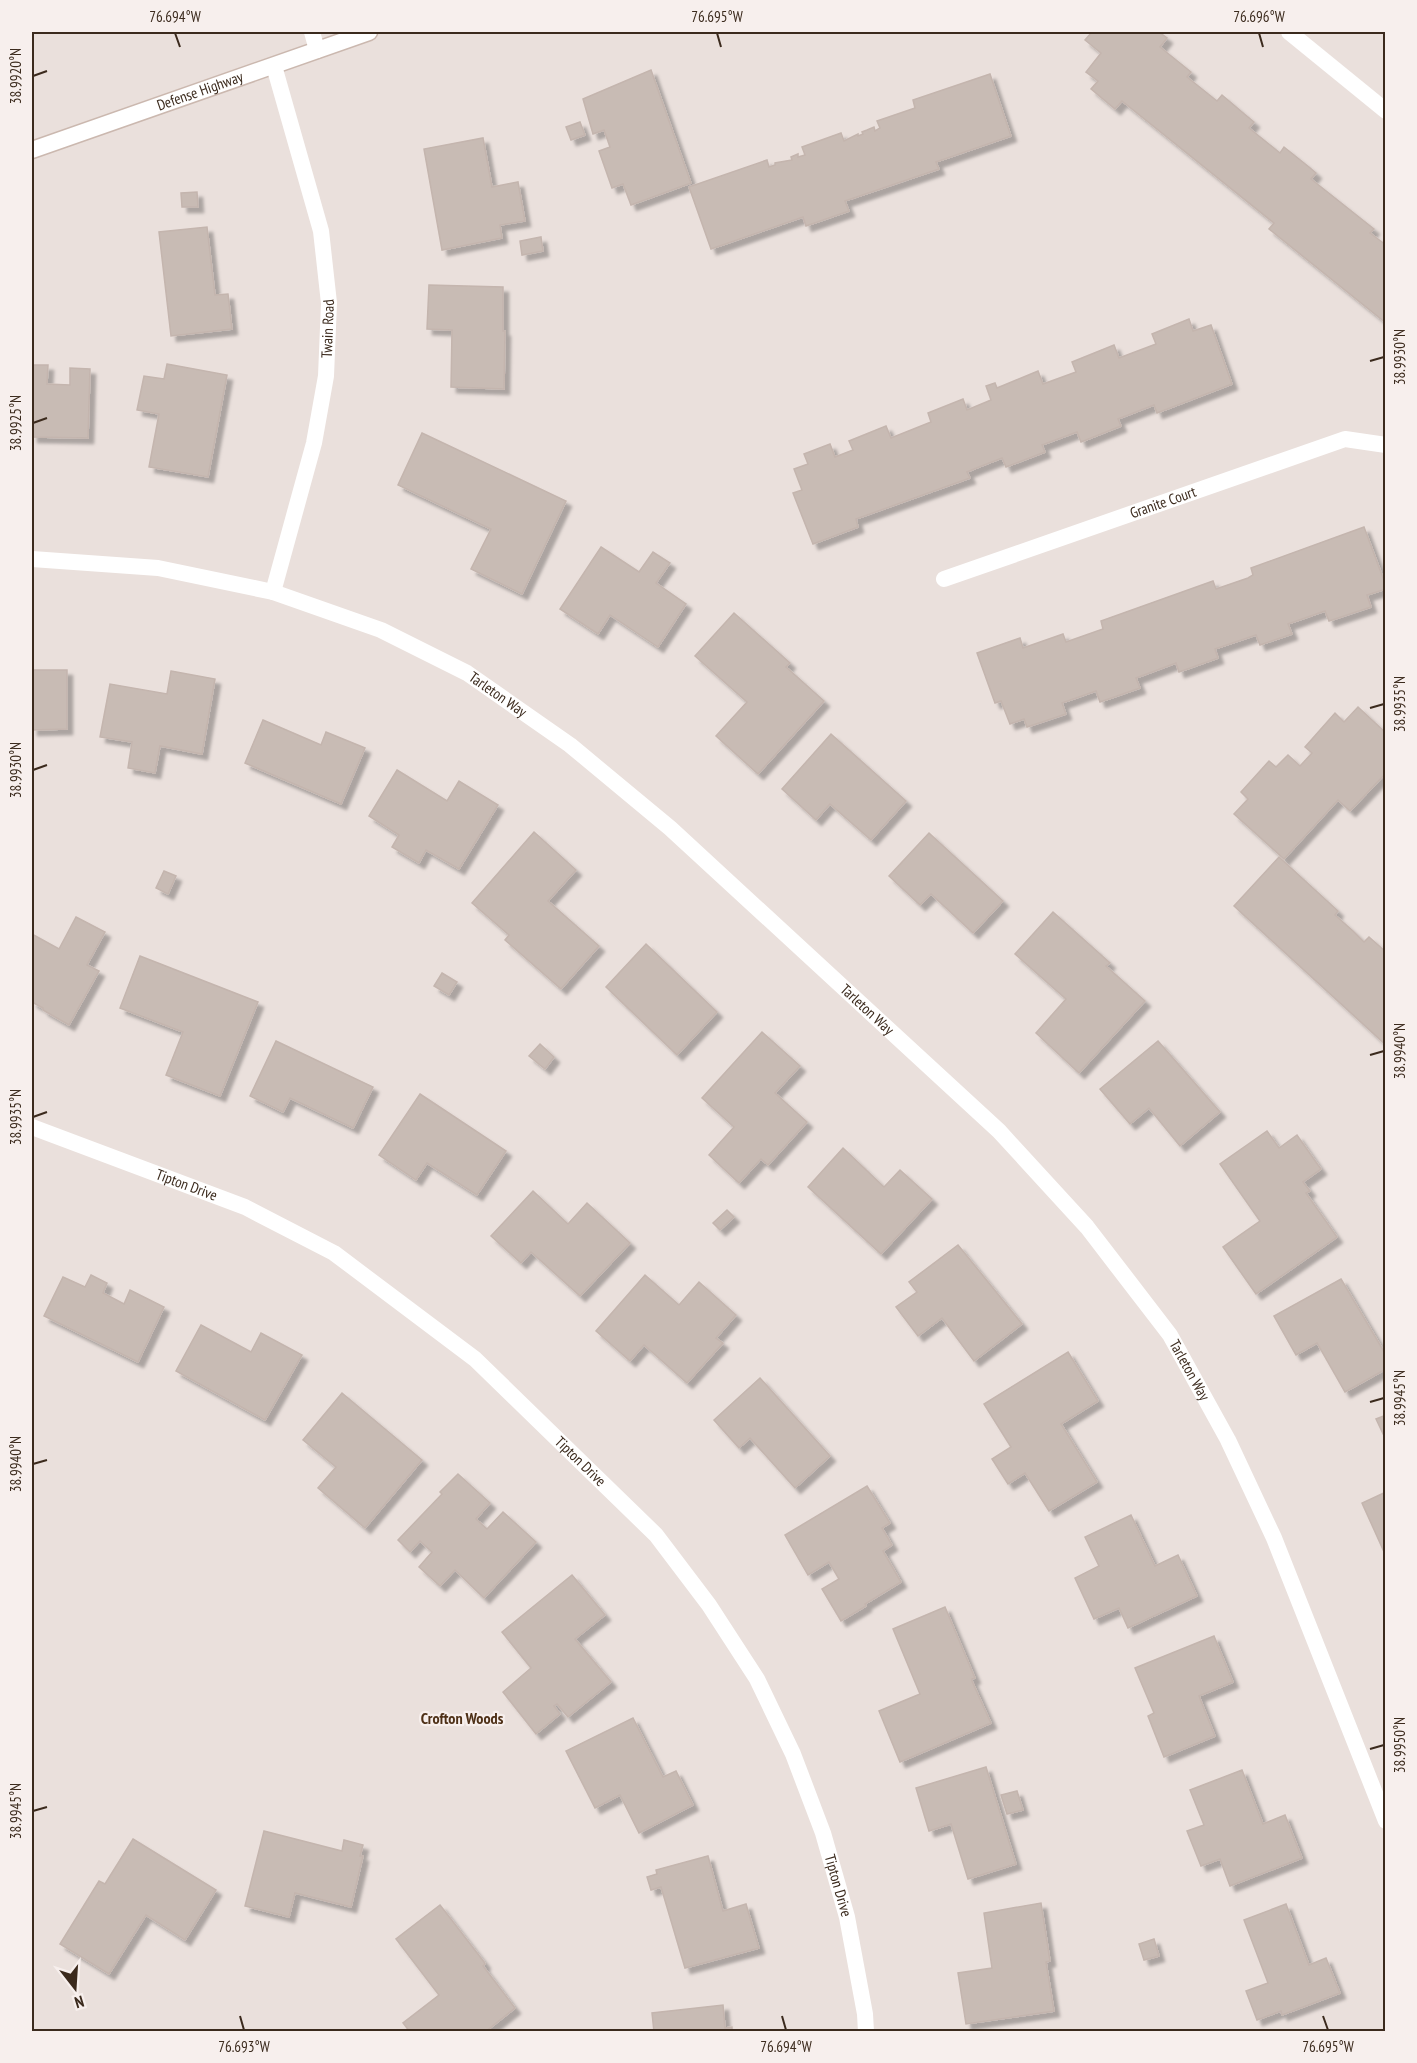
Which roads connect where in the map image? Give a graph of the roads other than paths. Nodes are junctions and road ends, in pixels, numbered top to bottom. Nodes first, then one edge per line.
1 (312, 32) edge
2 (369, 32) edge
3 (1289, 32) edge
4 (317, 50) junction
5 (274, 66) junction
6 (1386, 111) edge
7 (32, 150) edge
8 (1386, 445) edge
9 (32, 559) edge
10 (944, 579) dead end
11 (273, 592) junction
12 (32, 1126) edge
13 (1386, 1821) edge
14 (866, 2031) edge

1 - 4 street
2 - 4 street, Defense Highway
3 - 6 street
4 - 5 street, Defense Highway
5 - 7 street, Defense Highway
5 - 11 street, Twain Road
8 - 10 street, Granite Court
9 - 11 street, Tarleton Way
11 - 13 street, Tarleton Way
12 - 14 street, Tipton Drive

